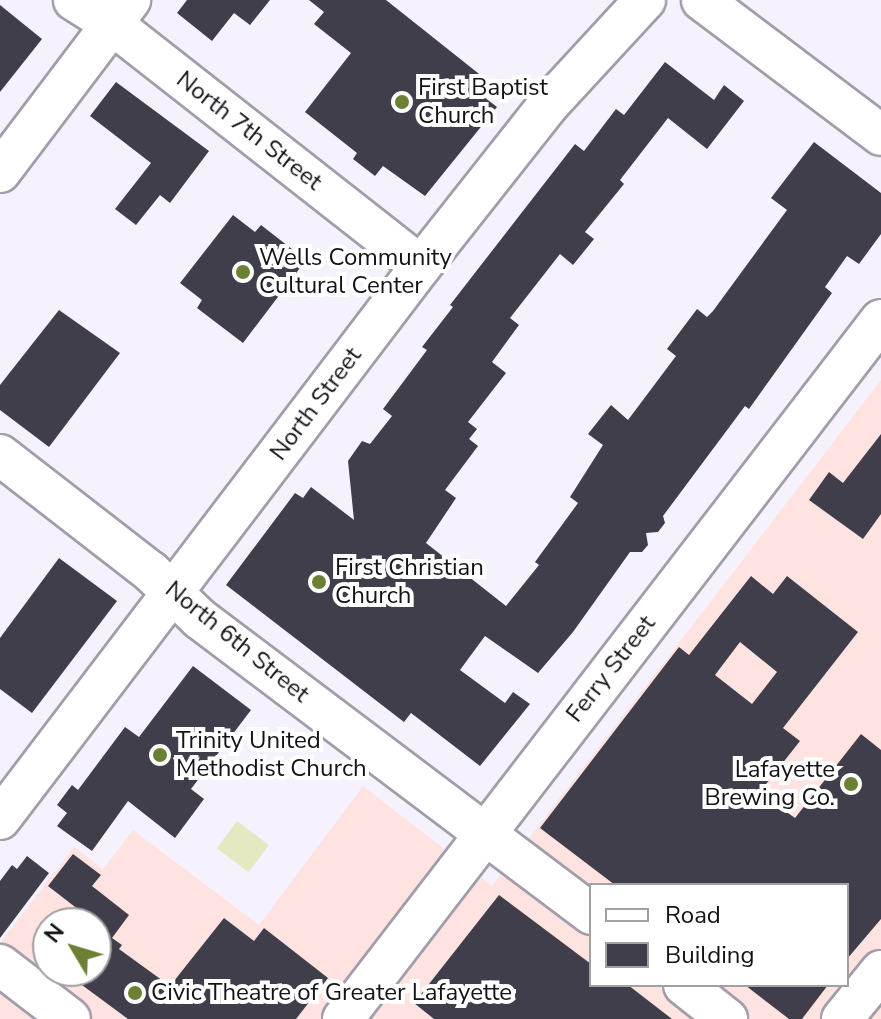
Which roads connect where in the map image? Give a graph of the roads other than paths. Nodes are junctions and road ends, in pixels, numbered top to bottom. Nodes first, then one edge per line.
1 (74, 0) edge
2 (645, 0) edge
3 (702, 0) edge
4 (121, 12) edge
5 (881, 135) edge
6 (0, 172) edge
7 (421, 266) junction
8 (881, 320) edge
9 (0, 455) edge
10 (172, 593) junction
11 (0, 819) edge
12 (485, 834) junction
13 (589, 912) edge
14 (0, 965) edge
15 (881, 971) edge
16 (687, 987) edge
17 (70, 1019) edge
18 (343, 1019) edge
19 (727, 1019) edge
20 (842, 1019) edge

1 - 4 street, North 7th Street
2 - 7 street, North Street
3 - 5 street
4 - 6 street
4 - 7 street, North 7th Street
7 - 10 street, North Street
8 - 12 street, Ferry Street
9 - 10 street, North 6th Street
10 - 11 street, North Street
10 - 12 street, North 6th Street
12 - 13 street, North 6th Street
12 - 18 street, Ferry Street
14 - 17 street
15 - 20 street
16 - 19 street

